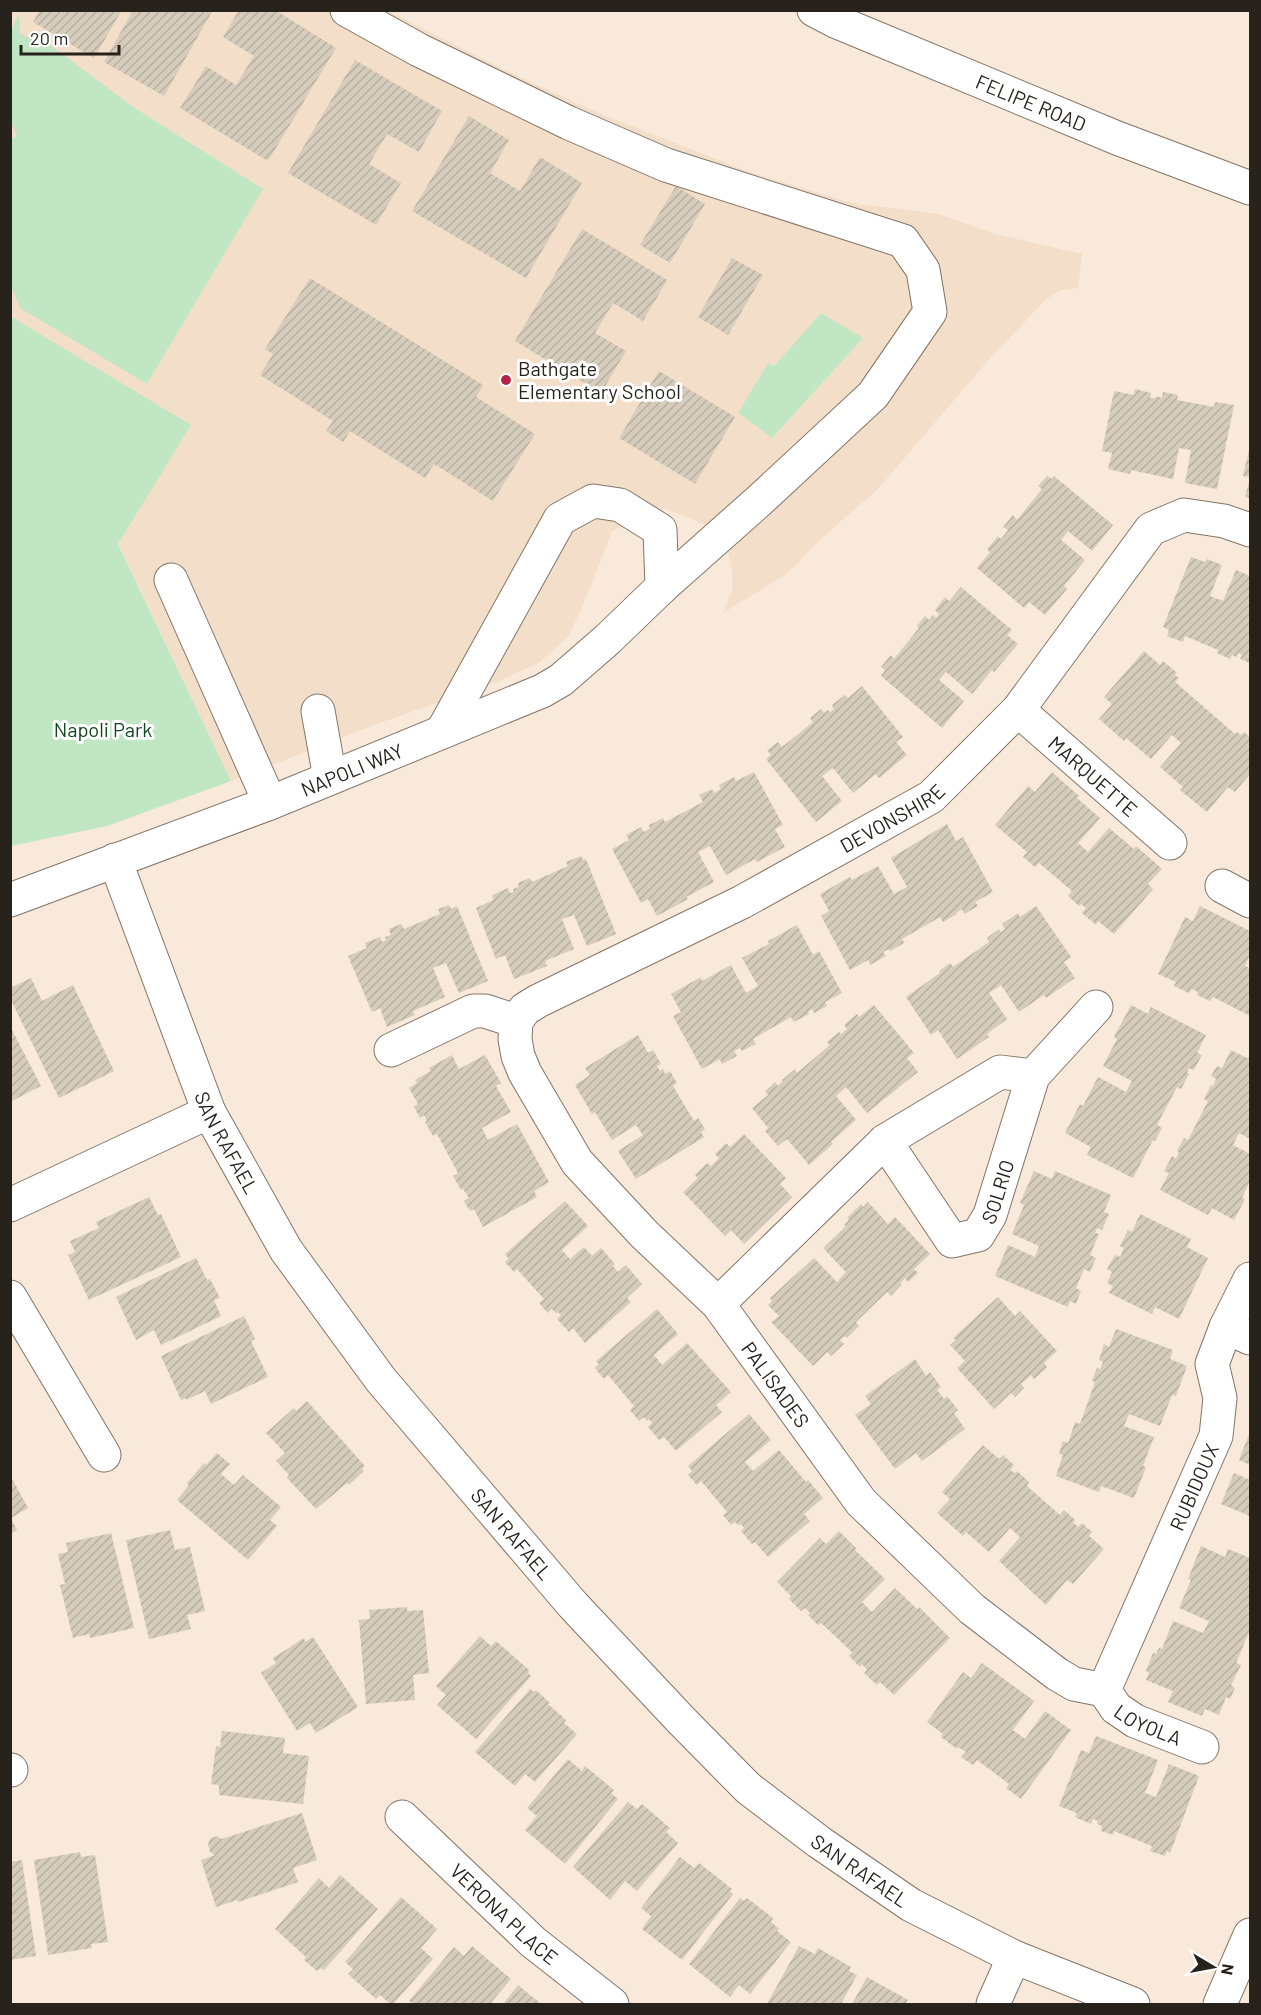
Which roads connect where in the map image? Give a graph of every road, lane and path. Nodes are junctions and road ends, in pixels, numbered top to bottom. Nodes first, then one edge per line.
1 (347, 10) edge
2 (814, 10) edge
3 (1251, 188) edge
4 (1251, 530) edge
5 (171, 580) dead end
6 (662, 587) junction
7 (1018, 710) junction
8 (318, 711) dead end
9 (442, 732) junction
10 (330, 778) junction
11 (270, 803) junction
12 (1170, 843) dead end
13 (115, 860) junction
14 (1222, 886) dead end
15 (10, 900) edge
16 (1251, 900) edge
17 (1096, 1007) dead end
18 (516, 1021) junction
19 (390, 1050) dead end
20 (1033, 1076) junction
21 (208, 1112) junction
22 (885, 1141) junction
23 (10, 1205) edge
24 (1251, 1279) edge
25 (10, 1297) edge
26 (718, 1304) junction
27 (1238, 1332) edge
28 (104, 1455) dead end
29 (1104, 1690) junction
30 (1202, 1748) dead end
31 (402, 1817) dead end
32 (1251, 1935) edge
33 (1014, 1957) junction
34 (612, 2004) edge
35 (993, 2004) edge
36 (1134, 2004) edge
37 (1220, 2004) edge

1 - 6 street, NAPOLI WAY
2 - 3 street, FELIPE ROAD
4 - 7 street, DEVONSHIRE
5 - 11 street
6 - 9 street, NAPOLI WAY
6 - 9 street
7 - 12 street, MARQUETTE
7 - 18 street, DEVONSHIRE
8 - 10 street
9 - 10 street, NAPOLI WAY
10 - 11 street, NAPOLI WAY
11 - 13 street, NAPOLI WAY
13 - 15 street, NAPOLI WAY
13 - 21 street, SAN RAFAEL
14 - 16 street
17 - 20 street, SOLRIO
18 - 19 street
18 - 26 street, PALISADES
20 - 22 street
20 - 22 street, SOLRIO
21 - 23 street
21 - 33 street, SAN RAFAEL
22 - 26 street
24 - 27 street, RUBIDOUX
25 - 28 street
26 - 29 street, PALISADES
27 - 29 street, RUBIDOUX
29 - 30 street, LOYOLA
31 - 34 street, VERONA PLACE
32 - 37 street
33 - 35 street
33 - 36 street, SAN RAFAEL

